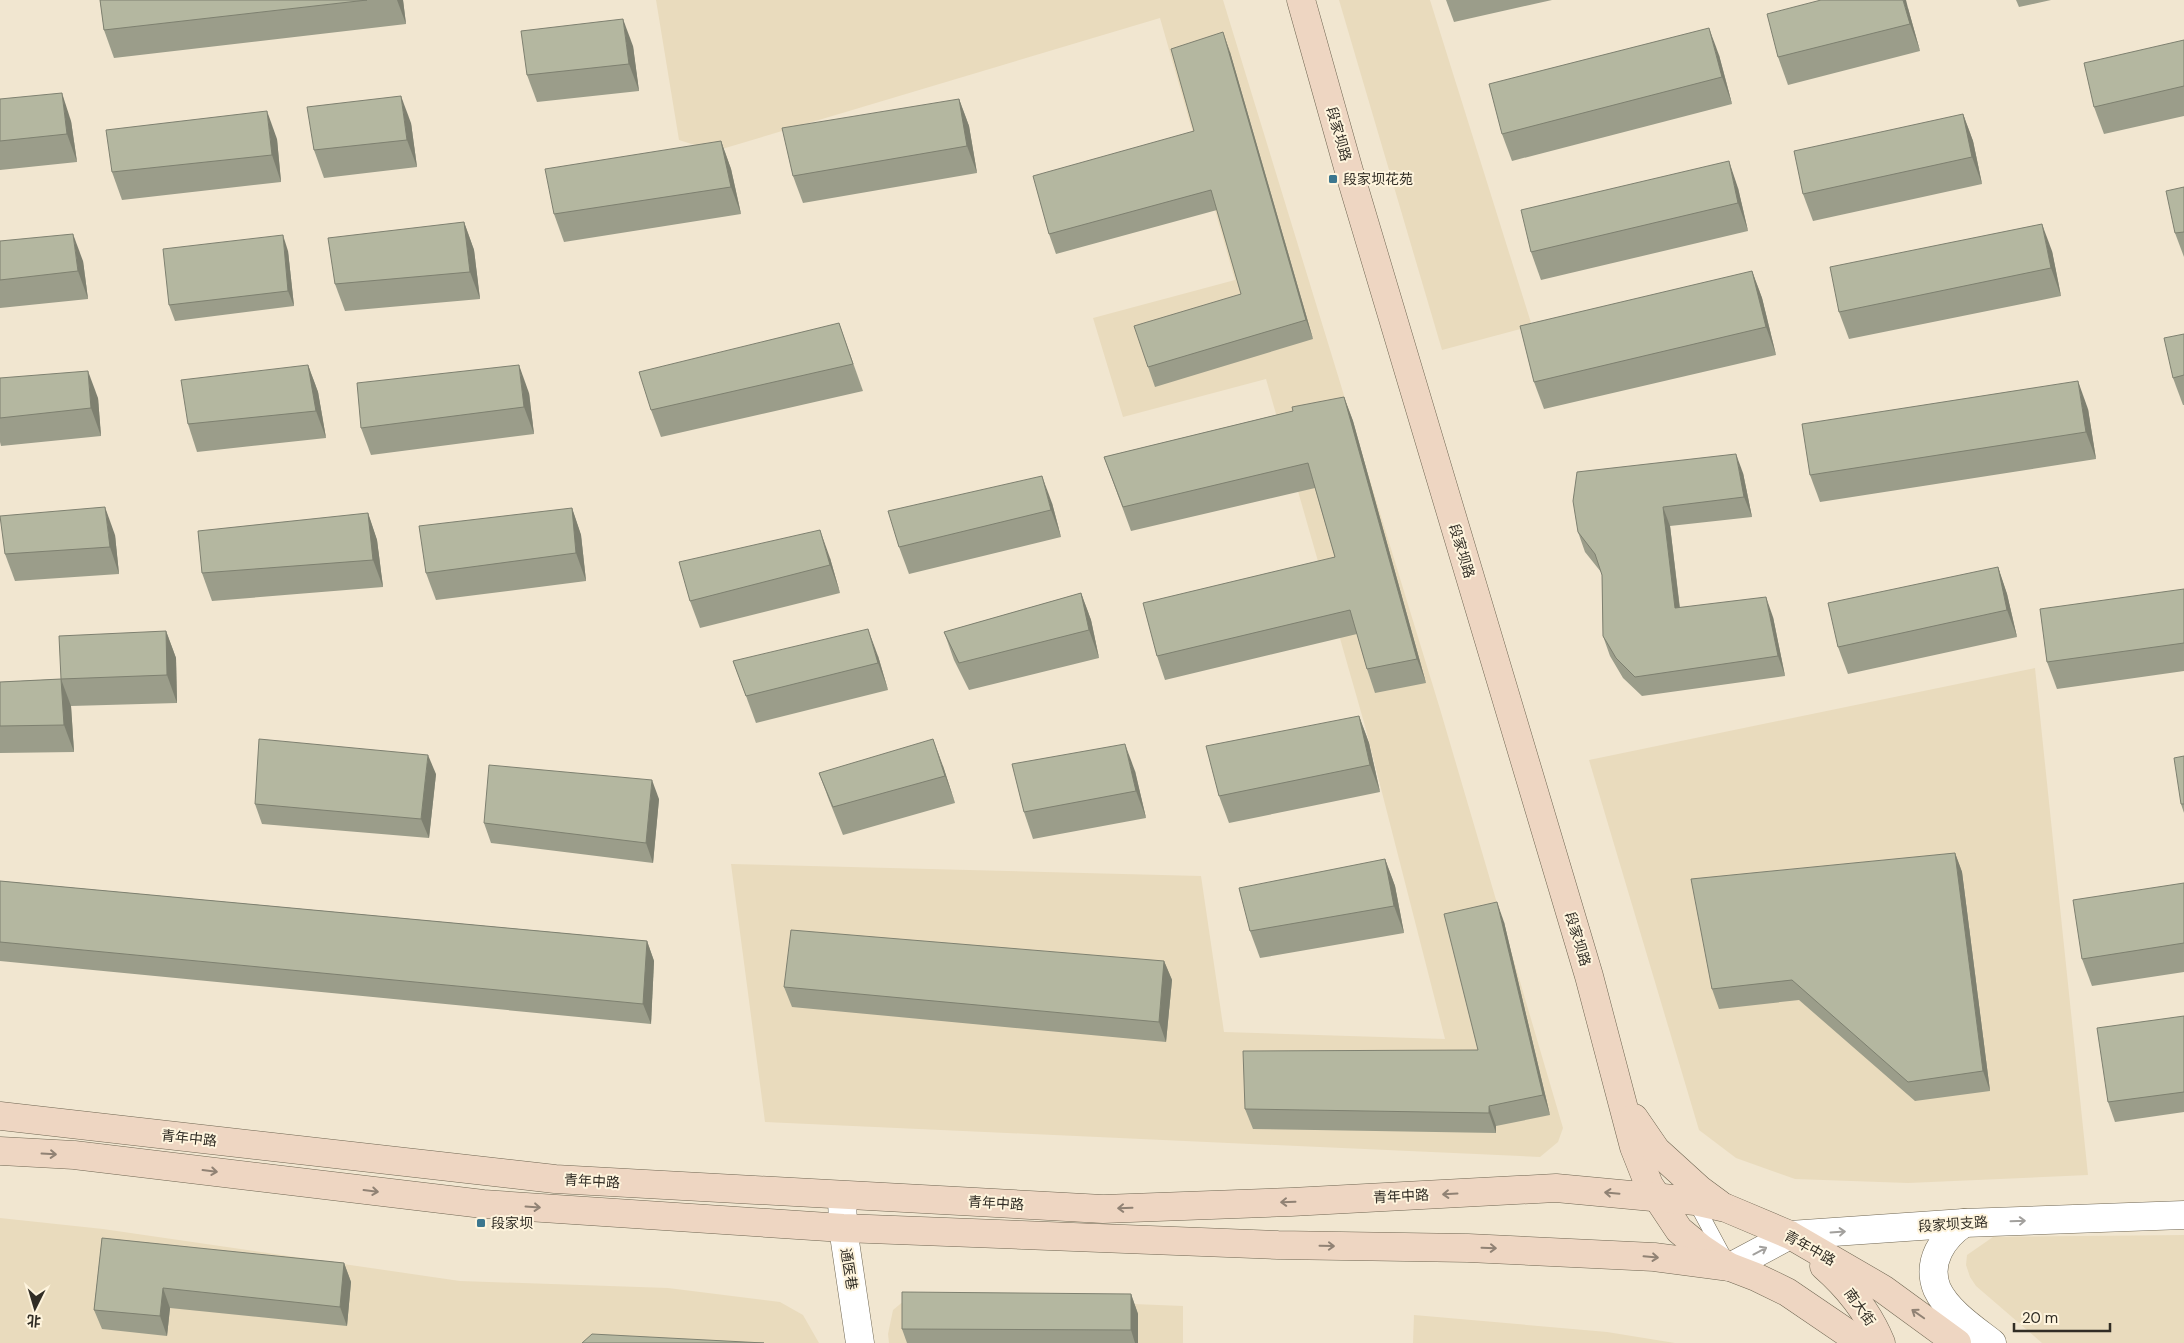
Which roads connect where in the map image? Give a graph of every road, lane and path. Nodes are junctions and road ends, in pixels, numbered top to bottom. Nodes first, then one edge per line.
1 (1301, 0) edge
2 (1622, 1103) junction
3 (0, 1116) edge
4 (0, 1151) edge
5 (842, 1196) junction
6 (1695, 1201) junction
7 (1726, 1208) junction
8 (2184, 1215) edge
9 (1964, 1223) junction
10 (843, 1228) junction
11 (1790, 1235) junction
12 (1730, 1267) junction
13 (1787, 1292) junction
14 (860, 1343) edge
15 (1826, 1343) edge
16 (1862, 1343) edge
17 (1882, 1343) edge
18 (1957, 1343) edge
19 (1992, 1343) edge

1 - 2 main road, 段家坝路
2 - 6 lane, 段家坝路
2 - 7 main road, 段家坝路
2 - 12 main road, 段家坝路
3 - 5 main road, 青年中路
4 -> 10 main road
6 -> 5 main road, 青年中路
5 - 10 street, 通医巷
6 - 7 main road, 青年中路
6 - 12 lane, 段家坝路
7 - 11 main road, 青年中路
9 -> 8 street, 段家坝支路
11 -> 9 street, 段家坝支路
9 - 19 street
10 -> 12 main road
10 - 14 street, 通医巷
12 -> 11 street, 段家坝支路
11 - 17 main road, 南大街
18 -> 11 main road, 青年中路
12 - 13 main road
13 - 15 main road
13 - 16 main road

